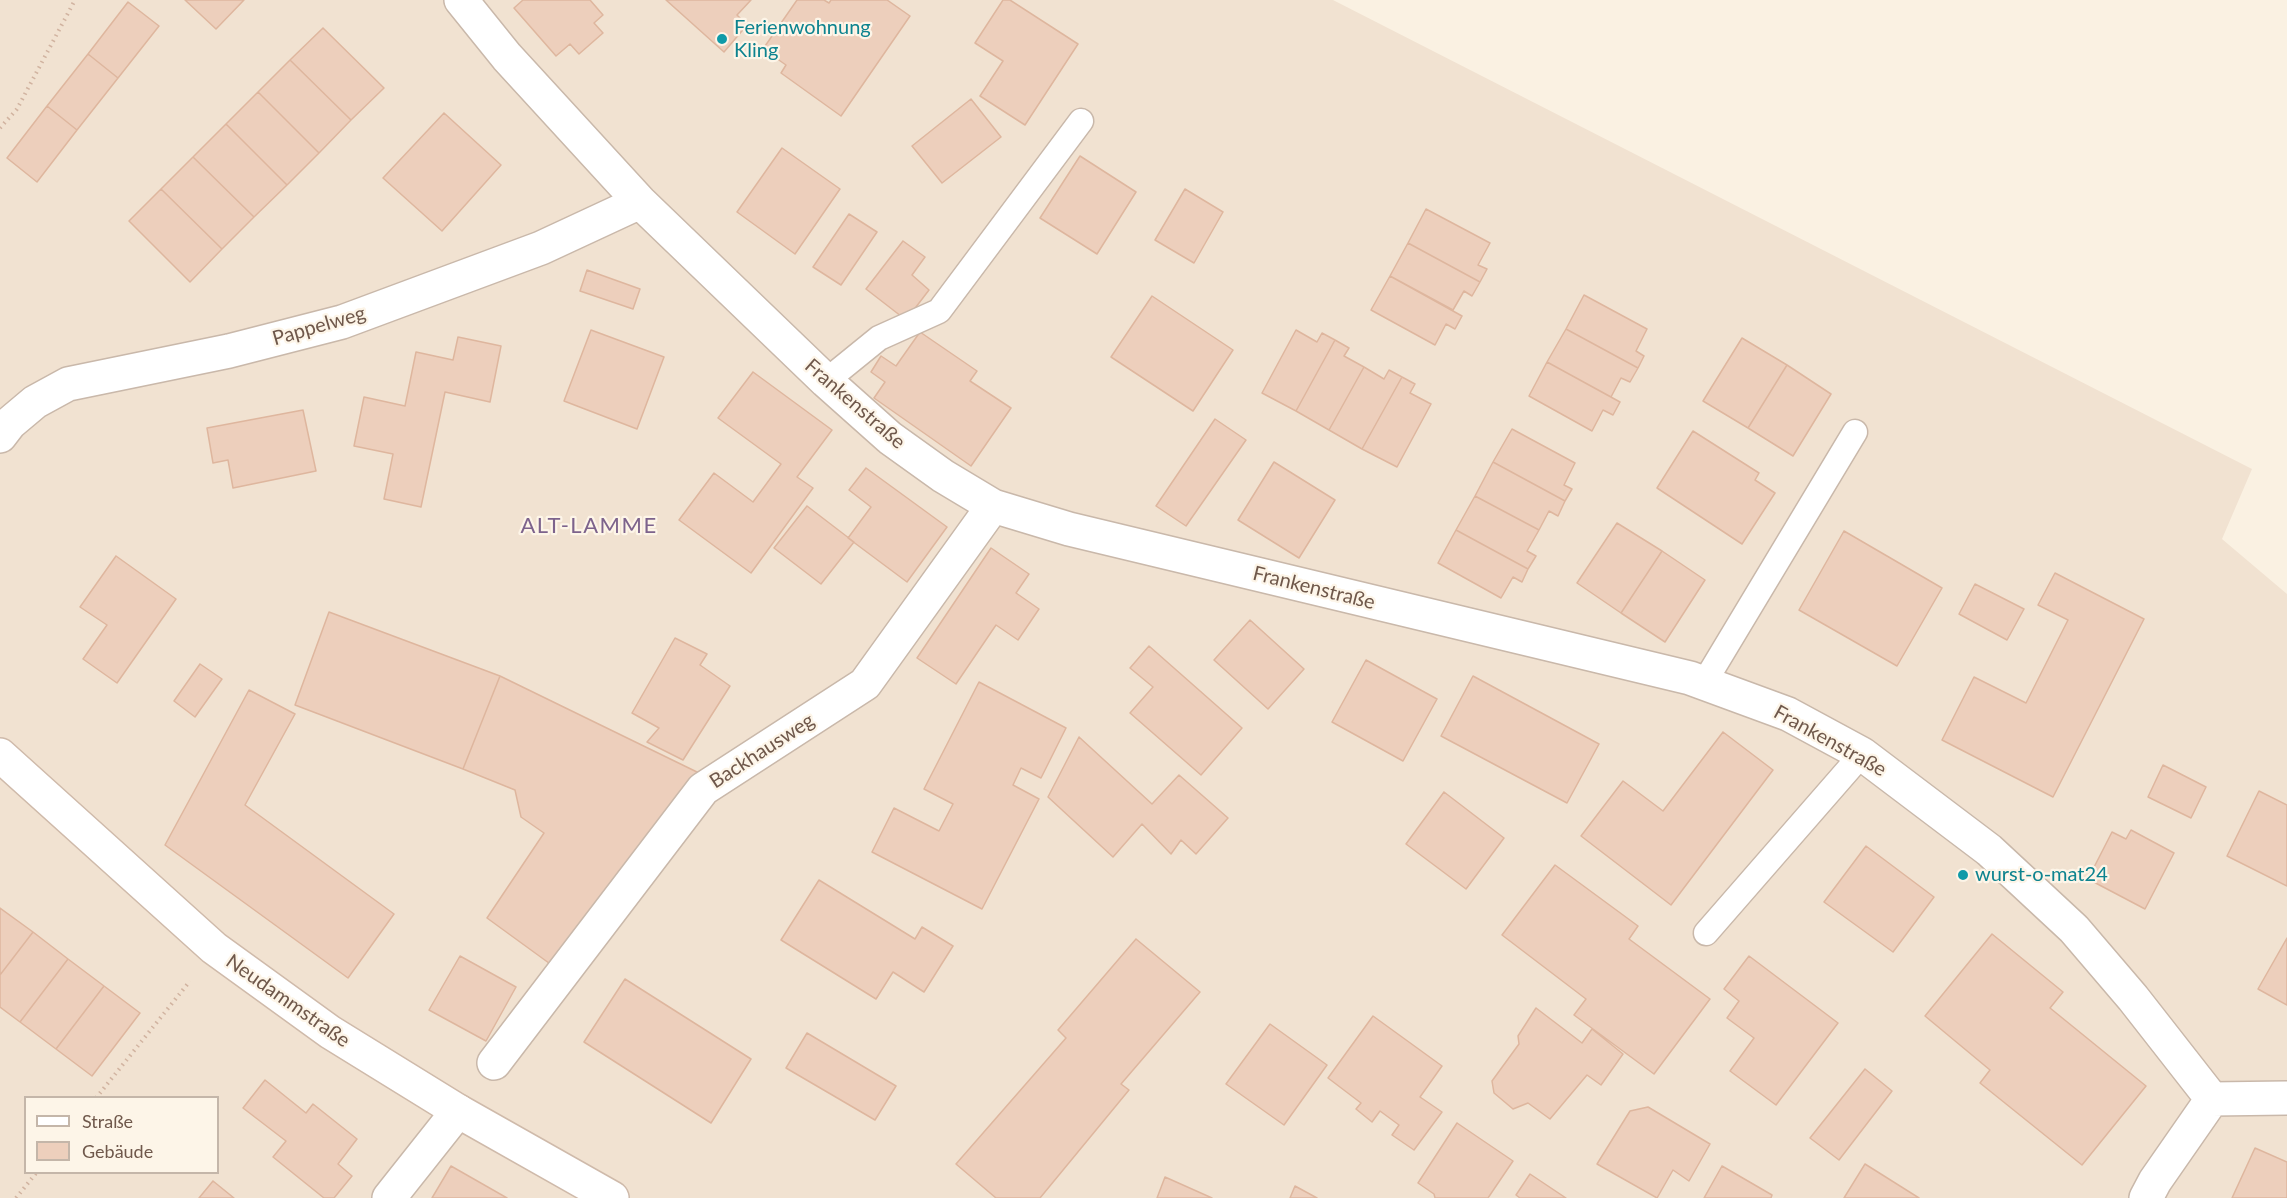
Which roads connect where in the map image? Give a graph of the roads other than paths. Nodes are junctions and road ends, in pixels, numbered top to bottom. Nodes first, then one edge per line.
1 (461, 0) edge
2 (1081, 121) dead end
3 (640, 202) junction
4 (826, 381) junction
5 (1855, 432) dead end
6 (0, 436) edge
7 (993, 506) junction
8 (1704, 683) junction
9 (0, 754) edge
10 (1862, 754) junction
11 (1706, 933) dead end
12 (494, 1063) dead end
13 (2287, 1098) edge
14 (2212, 1099) junction
15 (458, 1111) junction
16 (389, 1198) edge
17 (612, 1198) edge
18 (2146, 1198) edge

1 - 3 street, Frankenstraße
2 - 4 lane
3 - 4 street, Frankenstraße
3 - 6 street, Pappelweg
4 - 7 street, Frankenstraße
5 - 8 lane
7 - 8 street, Frankenstraße
7 - 12 street, Backhausweg
8 - 10 street, Frankenstraße
9 - 15 street, Neudammstraße
10 - 11 lane
10 - 14 street, Frankenstraße
13 - 14 street
14 - 18 street
15 - 16 street
15 - 17 street, Neudammstraße

